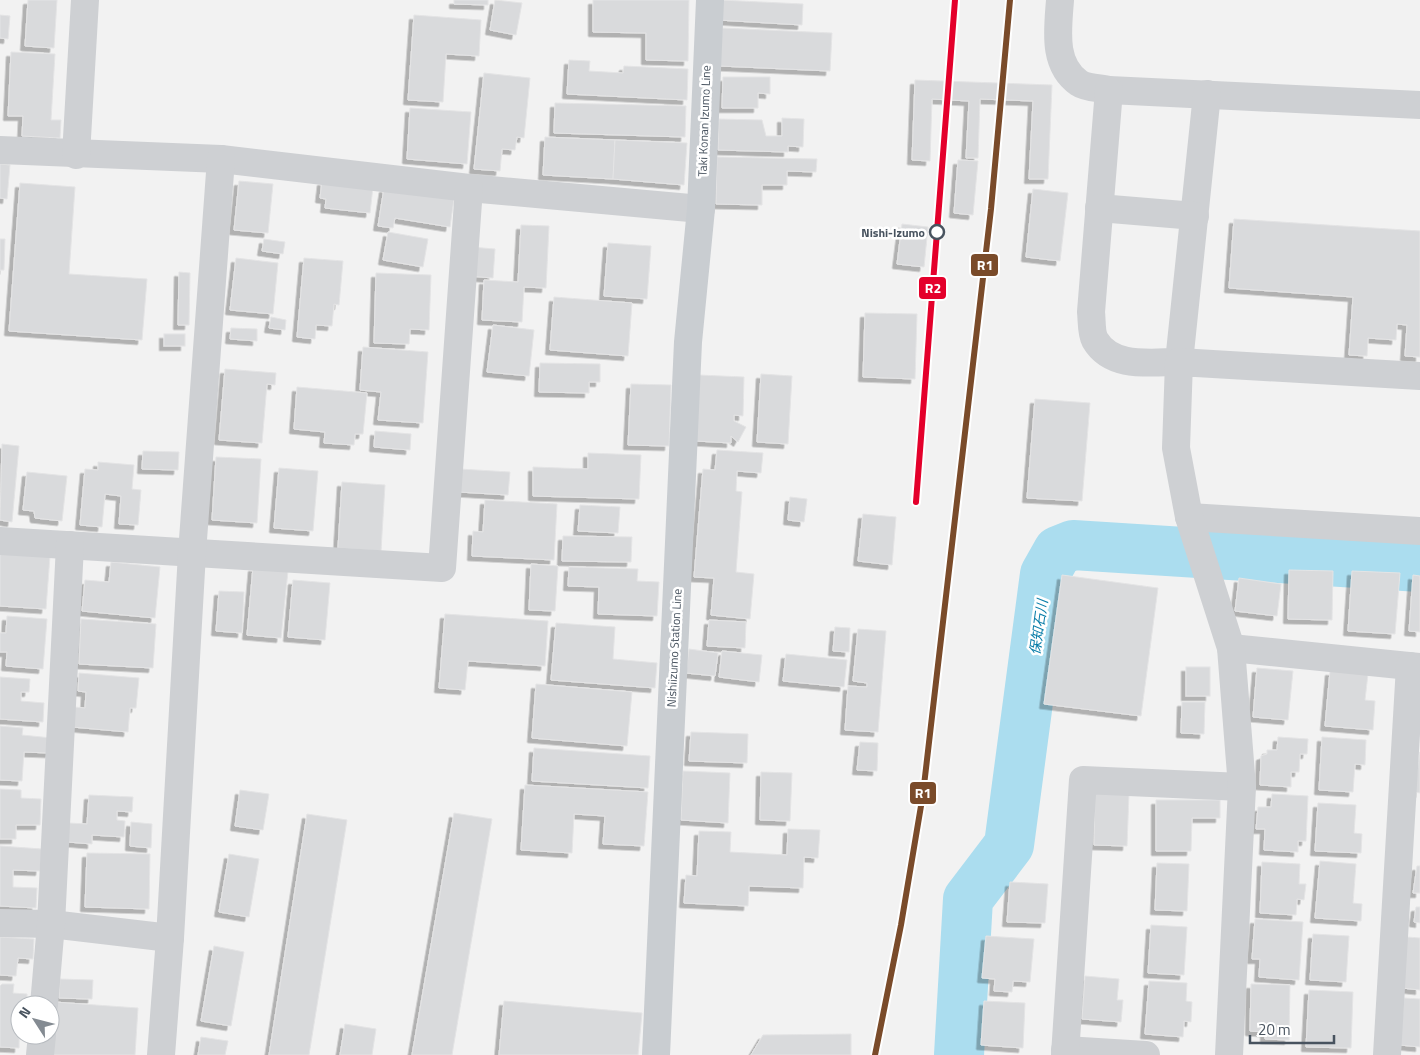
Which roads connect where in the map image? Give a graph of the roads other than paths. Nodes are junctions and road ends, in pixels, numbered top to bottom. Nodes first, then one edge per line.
1 (85, 0) edge
2 (710, 0) edge
3 (1060, 0) edge
4 (1109, 90) junction
5 (1208, 94) junction
6 (1420, 105) edge
7 (0, 150) edge
8 (76, 155) junction
9 (221, 159) junction
10 (469, 188) junction
11 (1099, 208) junction
12 (701, 209) junction
13 (1195, 216) junction
14 (698, 242) joint
15 (1179, 362) junction
16 (1420, 376) edge
17 (1189, 517) junction
18 (1420, 531) edge
19 (0, 541) edge
20 (70, 545) junction
21 (192, 553) junction
22 (1231, 648) junction
23 (1415, 666) edge
24 (1242, 787) junction
25 (0, 923) edge
26 (51, 924) junction
27 (170, 938) junction
28 (45, 995) edge
29 (1065, 1053) edge
30 (161, 1055) edge
31 (656, 1055) edge
32 (1146, 1055) edge
33 (1229, 1055) edge
34 (1387, 1055) edge

1 - 8 street
2 - 12 main road, Taki Konan Izumo Line
3 - 4 street
4 - 5 street
4 - 11 street
5 - 6 street
5 - 13 street
7 - 8 street
8 - 9 street
9 - 10 street
9 - 21 street
10 - 12 street
10 - 21 street
11 - 13 street
11 - 15 street
12 - 14 main road, Taki Konan Izumo Line
13 - 15 street
14 - 31 main road, Nishiizumo Station Line
15 - 16 street
15 - 17 street
17 - 18 street
17 - 22 street
19 - 20 street
20 - 21 street
20 - 26 street
21 - 27 street
22 - 23 street
22 - 24 street
23 - 34 street
24 - 29 street
24 - 33 street
25 - 26 street
26 - 27 street
26 - 28 street
27 - 30 street
29 - 32 street

